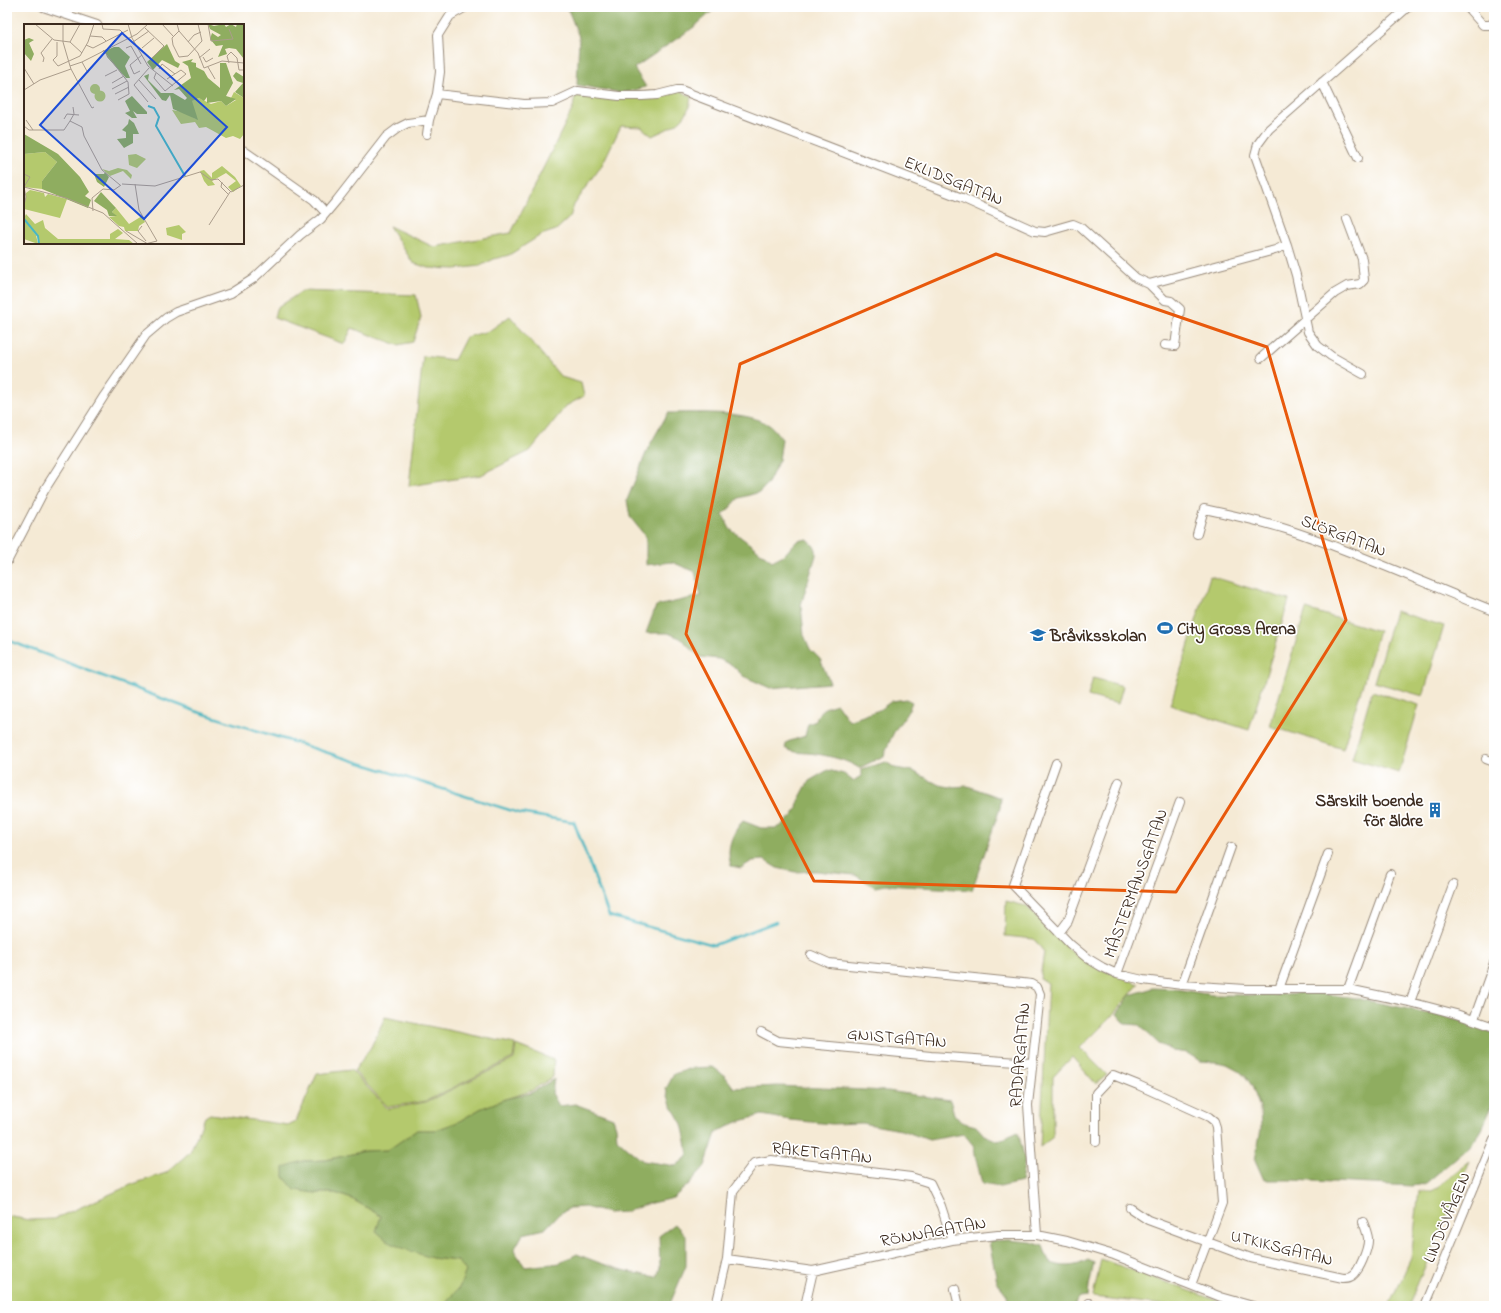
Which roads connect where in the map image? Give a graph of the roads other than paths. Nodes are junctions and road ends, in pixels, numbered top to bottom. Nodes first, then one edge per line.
1 (43, 7) edge
2 (466, 7) edge
3 (1408, 7) edge
4 (1468, 7) edge
5 (1494, 22) edge
6 (94, 24) edge
7 (1322, 82) junction
8 (437, 94) junction
9 (429, 120) junction
10 (427, 134) dead end
11 (244, 151) edge
12 (1358, 158) dead end
13 (326, 213) junction
14 (1347, 219) dead end
15 (1287, 245) junction
16 (1149, 284) junction
17 (1305, 318) junction
18 (1165, 345) dead end
19 (1261, 358) dead end
20 (1363, 374) dead end
21 (1197, 534) dead end
22 (7, 562) edge
23 (1494, 611) edge
24 (1056, 763) dead end
25 (1119, 782) dead end
26 (1180, 802) dead end
27 (1231, 847) dead end
28 (1328, 854) dead end
29 (1390, 874) dead end
30 (1453, 885) dead end
31 (1059, 933) junction
32 (811, 955) dead end
33 (1494, 963) edge
34 (1117, 974) junction
35 (1182, 985) junction
36 (1279, 989) junction
37 (1348, 989) junction
38 (1410, 1002) junction
39 (1474, 1019) junction
40 (1494, 1027) edge
41 (761, 1032) dead end
42 (1032, 1063) junction
43 (1494, 1140) edge
44 (1096, 1142) dead end
45 (1130, 1208) dead end
46 (1363, 1222) dead end
47 (1038, 1235) junction
48 (952, 1240) junction
49 (1207, 1242) junction
50 (727, 1259) junction
51 (813, 1271) junction
52 (1191, 1285) junction
53 (955, 1289) dead end
54 (716, 1306) edge
55 (805, 1306) edge
56 (960, 1306) edge
57 (1253, 1306) edge
58 (1425, 1306) edge

1 - 6 street
2 - 8 street
3 - 7 street
4 - 5 street
7 - 12 street
7 - 15 street
8 - 9 street
8 - 16 street, EKLIDSGATAN
9 - 10 street
9 - 13 street
11 - 13 street
13 - 22 street
14 - 17 street
15 - 16 street
15 - 17 street
16 - 18 street
17 - 19 street
17 - 20 street
21 - 23 street, SLÖRGATAN
24 - 31 street, MÄSTERMANSGATAN
25 - 31 street
26 - 34 street, MÄSTERMANSGATAN
27 - 35 street
28 - 36 street
29 - 37 street
30 - 38 street
31 - 34 street, MÄSTERMANSGATAN
32 - 42 street, RADARGATAN
33 - 39 street
34 - 35 street, MÄSTERMANSGATAN
35 - 36 street, MÄSTERMANSGATAN
36 - 37 street, MÄSTERMANSGATAN
37 - 38 street, MÄSTERMANSGATAN
38 - 39 street, MÄSTERMANSGATAN
39 - 40 street, MÄSTERMANSGATAN
41 - 42 street, GNISTGATAN
42 - 47 street, RADARGATAN
43 - 58 street, LINDÖVÄGEN
44 - 49 street
45 - 49 street, UTKIKSGATAN
46 - 49 street, UTKIKSGATAN
47 - 48 street, RÖNNAGATAN
47 - 52 street, RÖNNAGATAN
48 - 50 street, RAKETGATAN
48 - 51 street, RÖNNAGATAN
49 - 52 street
50 - 51 street, RÖNNAGATAN
50 - 54 street
51 - 55 street
52 - 57 street, RÖNNAGATAN
53 - 56 street

